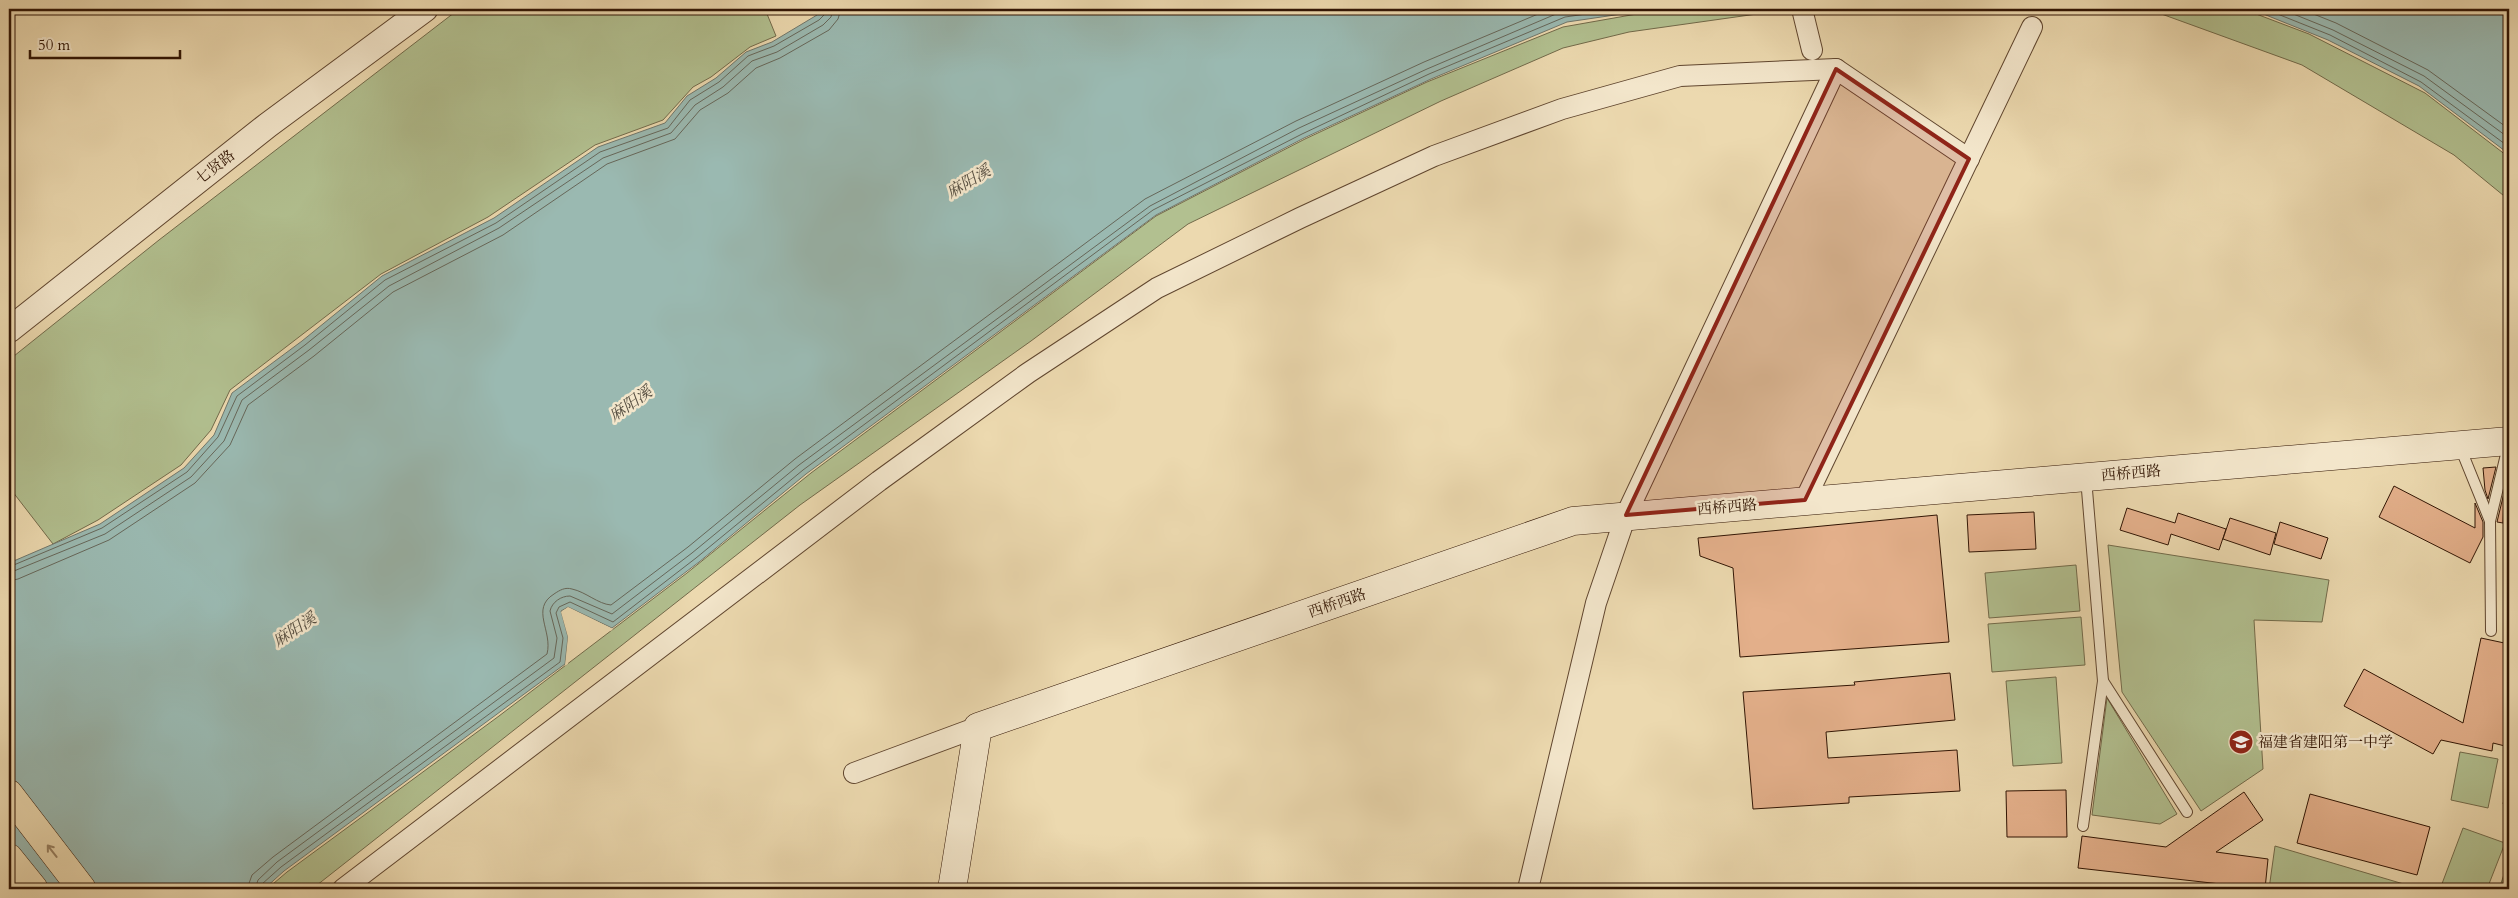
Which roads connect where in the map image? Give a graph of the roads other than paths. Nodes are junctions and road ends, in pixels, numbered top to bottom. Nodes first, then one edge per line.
1 (425, 9) edge
2 (1802, 9) edge
3 (2032, 27) dead end
4 (1812, 50) dead end
5 (1836, 69) junction
6 (1969, 159) junction
7 (9, 330) edge
8 (2509, 442) edge
9 (2459, 446) junction
10 (2086, 477) junction
11 (1805, 500) junction
12 (1626, 515) junction
13 (2490, 521) junction
14 (2490, 631) dead end
15 (2103, 681) junction
16 (978, 727) junction
17 (854, 773) dead end
18 (9, 794) edge
19 (2187, 812) dead end
20 (2083, 826) dead end
21 (9, 858) edge
22 (34, 889) edge
23 (82, 889) edge
24 (343, 889) edge
25 (952, 889) edge
26 (1528, 889) edge

1 - 7 street, 七贤路
2 - 4 street
3 - 6 street
5 - 6 street
5 - 12 street
5 - 24 street
6 - 11 street
8 - 9 main road, 西桥西路
8 - 13 lane
9 - 10 main road, 西桥西路
9 - 13 lane
10 - 11 main road, 西桥西路
10 - 15 lane
11 - 12 main road, 西桥西路
12 - 16 main road, 西桥西路
12 - 26 street
13 - 14 lane
15 - 19 lane
15 - 20 lane
16 - 17 street
16 - 25 main road
23 -> 18 main road
21 - 22 main road

